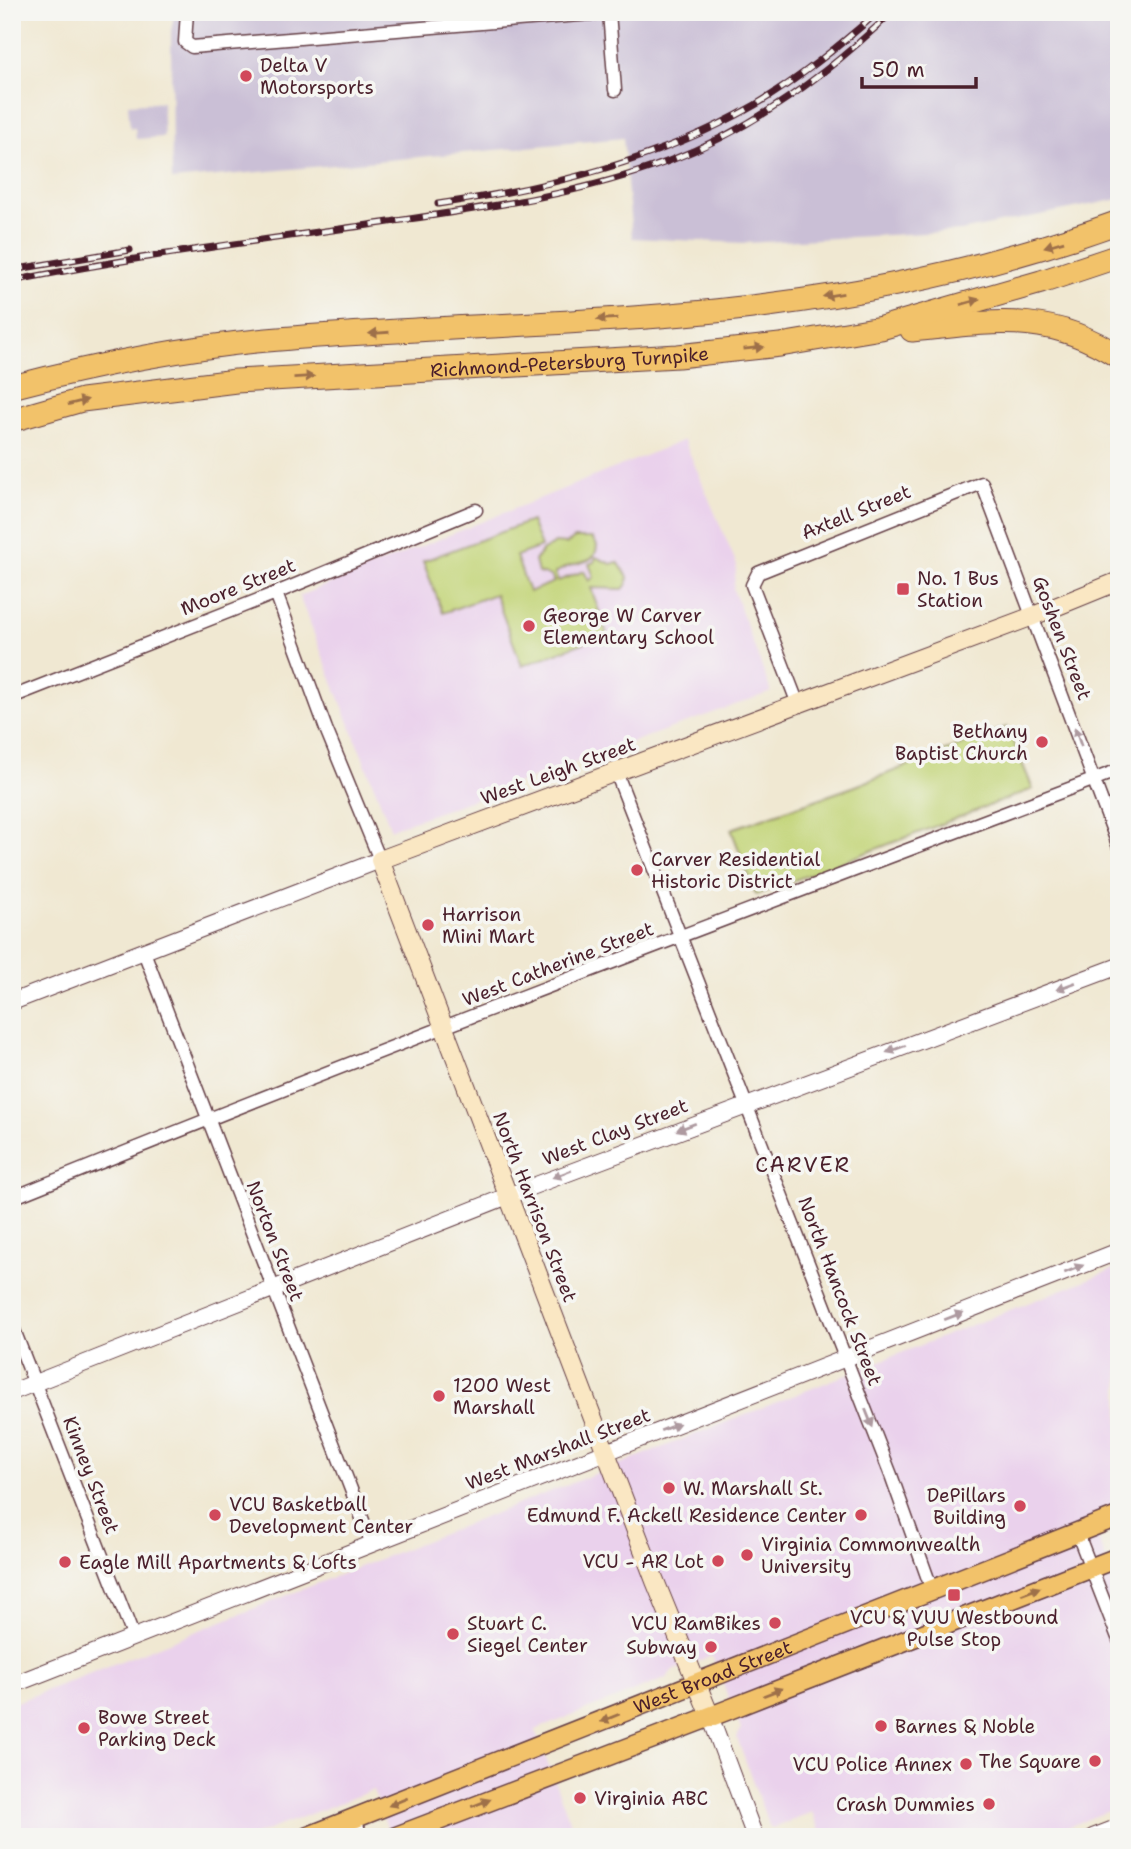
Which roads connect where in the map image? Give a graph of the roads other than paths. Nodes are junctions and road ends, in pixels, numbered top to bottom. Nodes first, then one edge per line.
1 (187, 12) edge
2 (616, 12) edge
3 (609, 13) edge
4 (615, 90) dead end
5 (1119, 222) edge
6 (1119, 257) edge
7 (881, 328) junction
8 (1119, 357) edge
9 (12, 387) edge
10 (12, 420) edge
11 (982, 483) joint
12 (476, 510) dead end
13 (1119, 581) edge
14 (276, 593) junction
15 (1033, 616) junction
16 (12, 697) edge
17 (798, 704) junction
18 (1119, 771) edge
19 (617, 772) junction
20 (1094, 780) junction
21 (1119, 847) edge
22 (380, 860) junction
23 (681, 937) junction
24 (144, 952) junction
25 (1119, 966) edge
26 (12, 1002) edge
27 (443, 1028) junction
28 (746, 1104) junction
29 (208, 1121) junction
30 (508, 1195) junction
31 (12, 1198) edge
32 (1119, 1251) edge
33 (273, 1290) junction
34 (12, 1325) edge
35 (845, 1359) junction
36 (35, 1383) junction
37 (12, 1392) edge
38 (607, 1452) junction
39 (1119, 1516) edge
40 (1077, 1532) junction
41 (372, 1544) junction
42 (1119, 1557) edge
43 (1091, 1568) junction
44 (932, 1590) junction
45 (134, 1638) junction
46 (1119, 1640) edge
47 (696, 1684) junction
48 (12, 1685) edge
49 (710, 1716) junction
50 (1119, 1827) edge
51 (358, 1828) edge
52 (307, 1837) edge
53 (395, 1837) edge
54 (755, 1837) edge
55 (1093, 1837) edge

1 - 3 street
2 - 3 street
3 - 4 street
5 -> 9 highway, Richmond-Petersburg Turnpike
7 -> 6 highway, Richmond-Petersburg Turnpike
7 - 8 highway
10 -> 7 highway, Richmond-Petersburg Turnpike
11 - 15 street, Goshen Street
11 - 17 street, Axtell Street
12 - 14 street, Moore Street
13 - 15 main road, West Leigh Street
14 - 16 street, Moore Street
14 - 22 street, North Harrison Street
15 - 17 main road, West Leigh Street
20 -> 15 street, Goshen Street
17 - 19 main road, West Leigh Street
18 - 20 street, West Catherine Street
19 - 22 main road, West Leigh Street
19 - 23 street, North Hancock Street
20 - 21 street, Goshen Street
20 - 23 street, West Catherine Street
22 - 24 street, West Leigh Street
22 - 27 main road, North Harrison Street
23 - 27 street, West Catherine Street
23 - 28 street, North Hancock Street
24 - 26 street, West Leigh Street
24 - 29 street, Norton Street
25 -> 28 street, West Clay Street
27 - 29 street, West Catherine Street
27 - 30 main road, North Harrison Street
28 -> 30 street, West Clay Street
28 - 35 street, North Hancock Street
29 - 31 street, West Catherine Street
29 - 33 street, Norton Street
30 - 33 street, West Clay Street
30 - 38 main road, North Harrison Street
35 -> 32 street, West Marshall Street
33 - 36 street, West Clay Street
33 - 41 street, Norton Street
34 - 36 street, Kinney Street
38 -> 35 street, West Marshall Street
35 -> 44 street, North Hancock Street
36 - 37 street, West Clay Street
36 - 45 street, Kinney Street
38 - 41 street, West Marshall Street
38 - 47 main road, North Harrison Street
39 - 40 main road, West Broad Street
40 - 43 street
40 - 44 main road, West Broad Street
41 - 45 street, West Marshall Street
42 - 43 main road, West Broad Street
43 - 46 street
49 -> 43 main road, West Broad Street
44 - 47 main road, West Broad Street
45 - 48 street, West Marshall Street
47 - 49 main road, North Harrison Street
47 -> 51 main road, West Broad Street
53 -> 49 main road, West Broad Street
49 - 54 street, North Harrison Street
50 - 55 street
51 - 52 main road, West Broad Street

